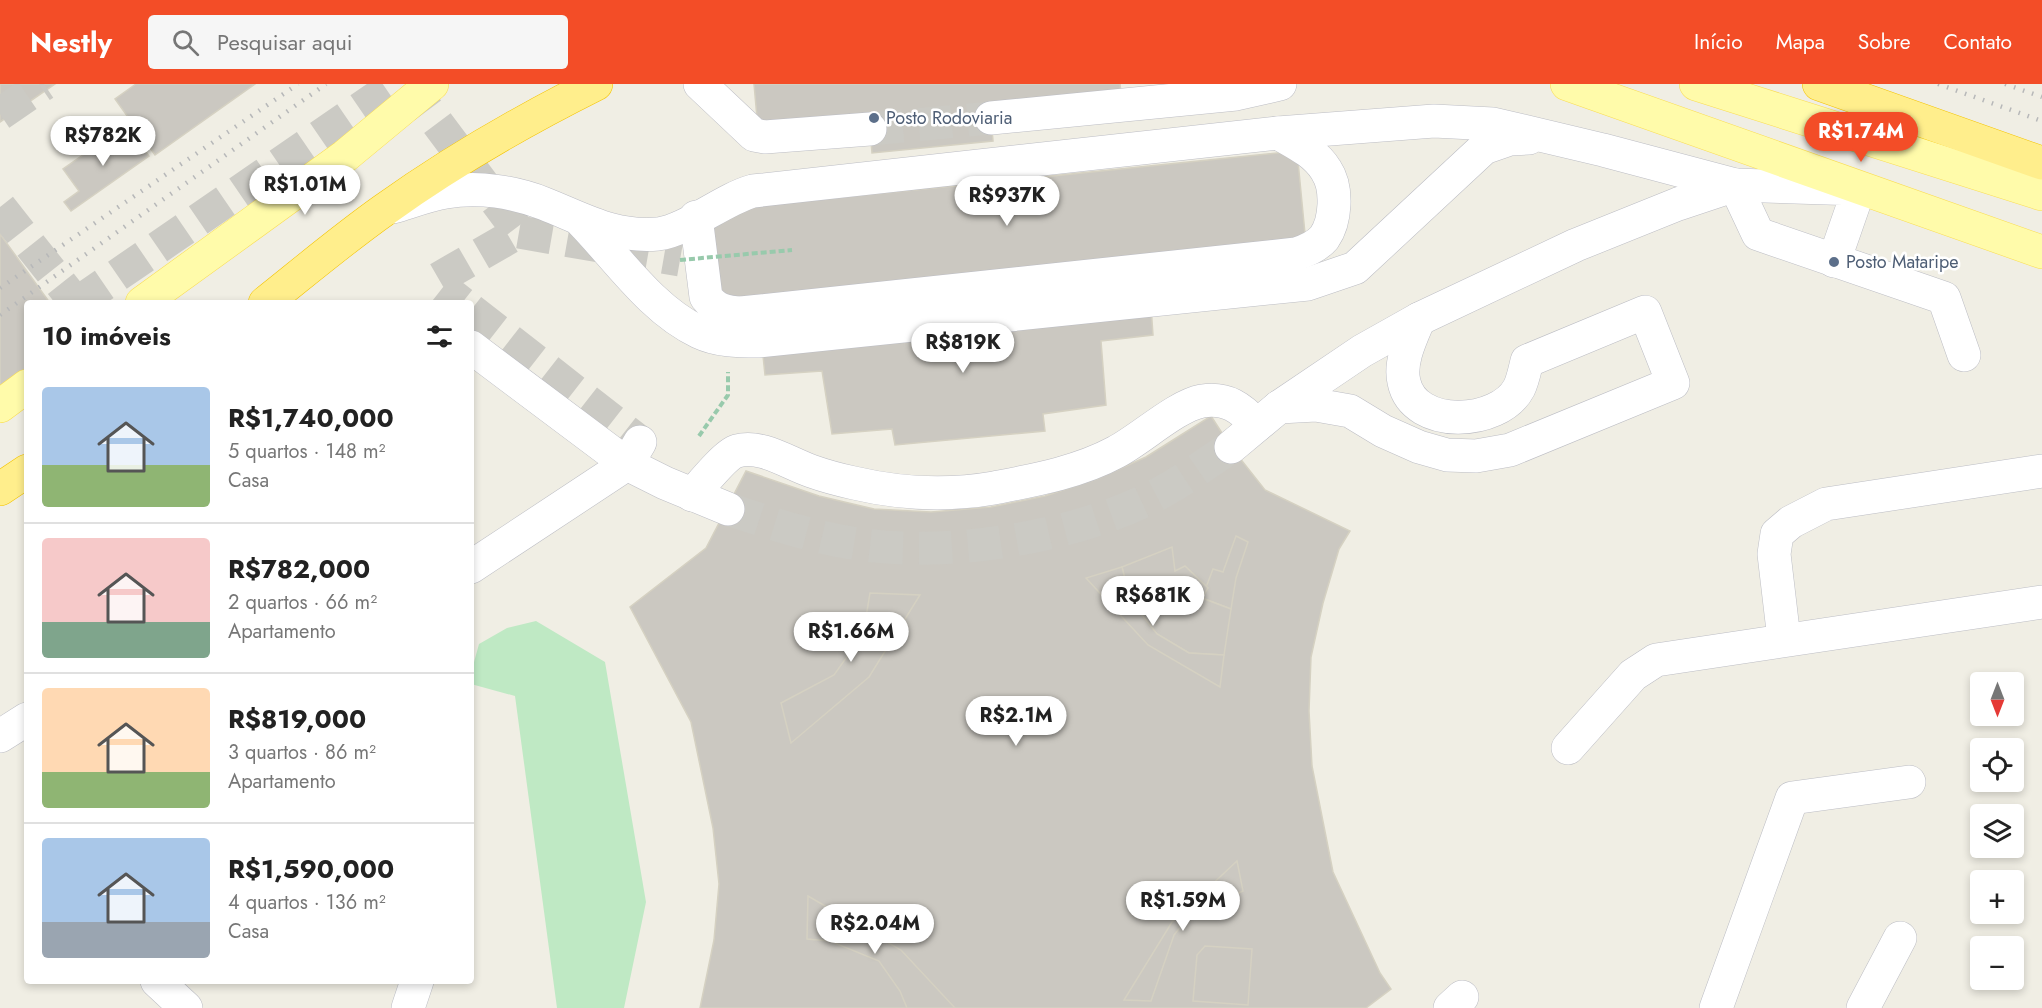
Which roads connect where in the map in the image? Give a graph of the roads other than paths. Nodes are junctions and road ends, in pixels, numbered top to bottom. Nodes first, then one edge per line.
1 (432, 84) edge
2 (596, 84) edge
3 (699, 84) edge
4 (1280, 84) edge
5 (1567, 84) edge
6 (1696, 84) edge
7 (1819, 84) edge
8 (1166, 92) edge
9 (991, 118) tunnel mouth
10 (870, 129) tunnel mouth
11 (1278, 133) junction
12 (1549, 136) junction
13 (2042, 163) edge
14 (1735, 185) junction
15 (1859, 189) junction
16 (2042, 194) edge
17 (383, 210) junction
18 (696, 217) junction
19 (582, 222) junction
20 (2042, 252) edge
21 (1834, 261) junction
22 (146, 300) edge
23 (269, 300) edge
24 (1419, 319) junction
25 (474, 349) edge
26 (1964, 355) dead end
27 (24, 388) edge
28 (0, 406) edge
29 (1268, 416) junction
30 (1231, 447) tunnel mouth
31 (634, 453) junction
32 (2042, 471) edge
33 (24, 473) edge
34 (0, 489) edge
35 (692, 495) junction
36 (728, 509) tunnel mouth
37 (474, 565) edge
38 (2042, 603) edge
39 (1784, 639) junction
40 (24, 721) edge
41 (0, 736) edge
42 (1568, 748) dead end
43 (1909, 782) dead end
44 (1900, 938) dead end
45 (160, 984) edge
46 (416, 984) edge
47 (186, 1008) edge
48 (408, 1008) edge
49 (1716, 1008) edge
50 (1863, 1008) edge

1 - 22 main road
2 - 17 highway
3 - 10 lane
4 - 8 lane
5 - 15 main road
6 - 16 main road
7 - 13 highway
8 - 9 lane
11 - 12 lane
11 - 18 lane
11 - 18 lane
12 - 14 lane
12 - 19 lane
14 - 15 lane
14 - 21 lane
14 - 24 lane
15 - 20 main road
15 - 21 lane
17 - 19 lane
17 - 23 highway
18 - 19 lane
21 - 26 lane
24 - 29 lane
24 - 29 lane
25 - 31 lane
27 - 28 main road
29 - 30 lane
29 - 35 lane
31 - 35 lane
31 - 37 lane
32 - 39 lane
33 - 34 highway
35 - 36 lane
38 - 39 lane
39 - 42 lane
40 - 41 lane
43 - 49 lane
44 - 50 lane
45 - 47 lane
46 - 48 lane

